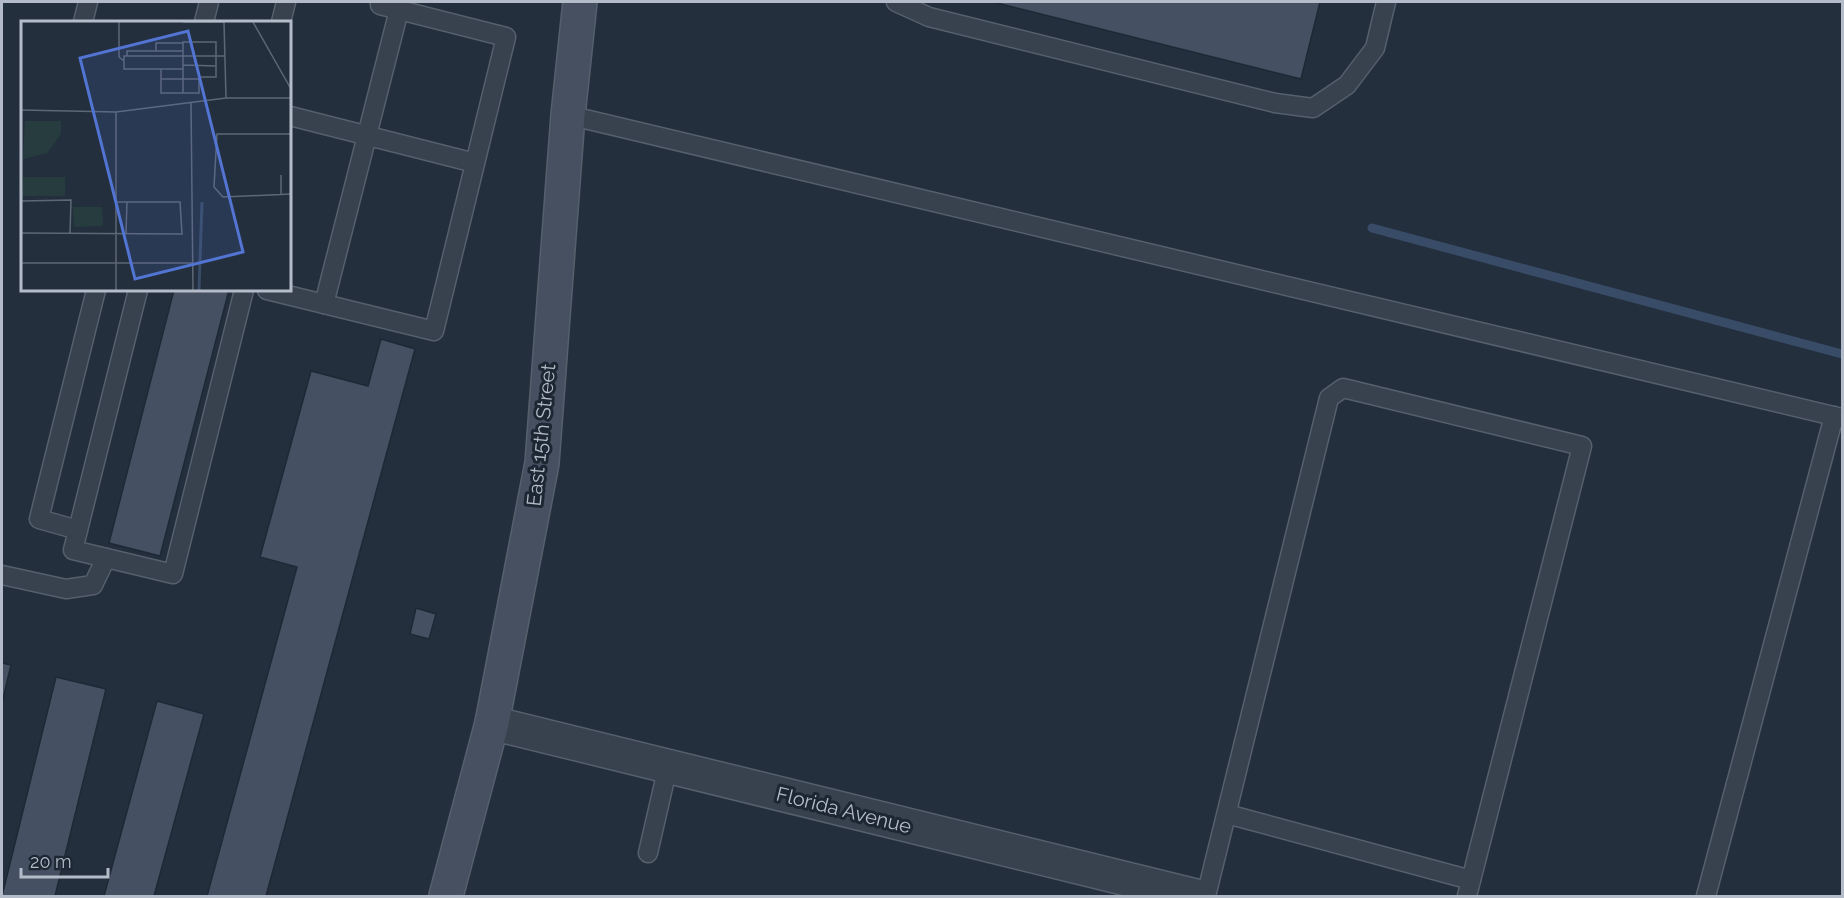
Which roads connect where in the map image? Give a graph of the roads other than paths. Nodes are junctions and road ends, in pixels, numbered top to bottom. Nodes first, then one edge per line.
1 (88, 2) edge
2 (209, 2) edge
3 (286, 2) edge
4 (381, 2) edge
5 (580, 2) edge
6 (896, 2) edge
7 (1386, 2) edge
8 (399, 10) junction
9 (83, 21) edge
10 (204, 21) edge
11 (281, 21) edge
12 (568, 115) junction
13 (291, 116) edge
14 (367, 136) junction
15 (475, 163) junction
16 (96, 291) edge
17 (138, 291) edge
18 (244, 291) edge
19 (271, 291) edge
20 (324, 304) junction
21 (1838, 417) edge
22 (78, 530) junction
23 (106, 558) junction
24 (2, 574) edge
25 (492, 723) junction
26 (668, 766) junction
27 (1227, 814) junction
28 (648, 853) dead end
29 (1469, 888) edge
30 (446, 897) edge
31 (1196, 897) edge
32 (1206, 897) edge
33 (1706, 897) edge

1 - 9 lane
2 - 10 lane
3 - 11 lane
4 - 8 lane
5 - 12 street, East 15th Street
6 - 7 lane
8 - 14 lane
8 - 15 lane
12 - 21 lane
12 - 25 street, East 15th Street
13 - 14 lane
14 - 15 lane
14 - 20 lane
15 - 20 lane
16 - 22 lane
17 - 22 lane
18 - 23 lane
19 - 20 lane
21 - 33 lane
22 - 23 lane
23 - 24 lane
25 - 26 street, Florida Avenue
25 - 30 street, East 15th Street
26 - 28 lane
26 - 31 street, Florida Avenue
27 - 29 lane
27 - 29 lane
27 - 32 lane

